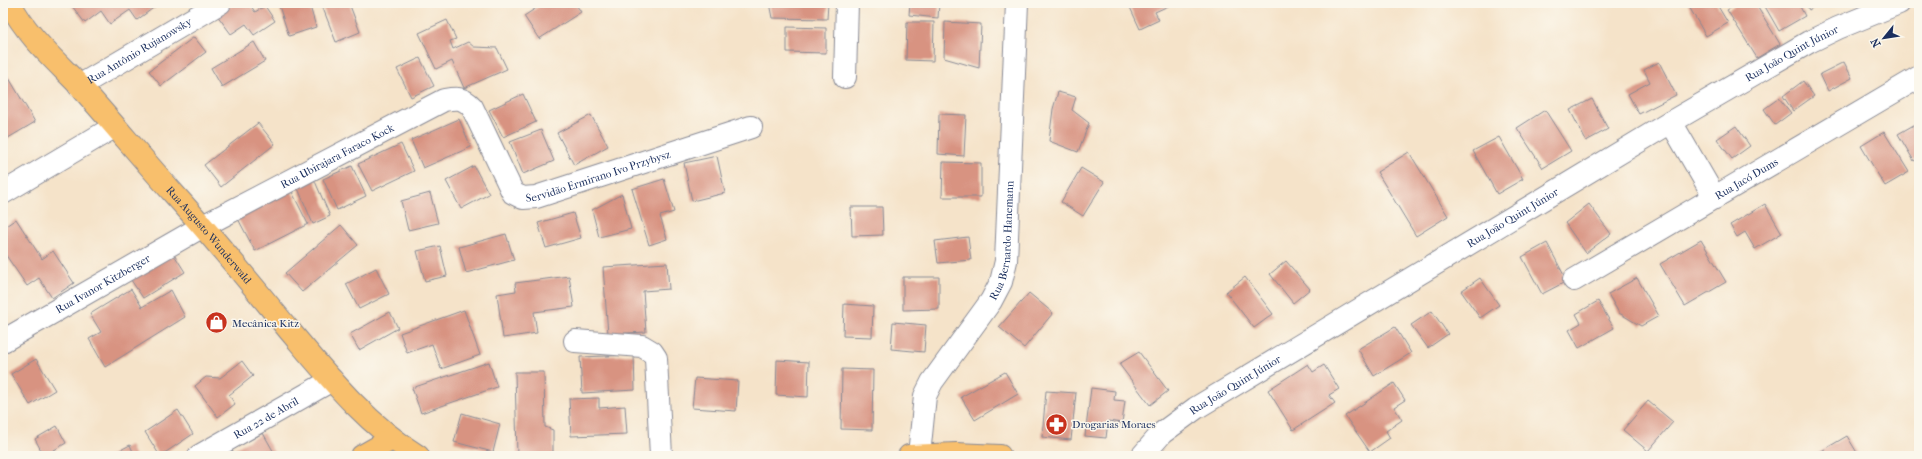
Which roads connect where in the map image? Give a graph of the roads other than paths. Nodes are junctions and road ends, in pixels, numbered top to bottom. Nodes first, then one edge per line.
1 (10, 3) edge
2 (220, 3) edge
3 (847, 3) edge
4 (1017, 3) edge
5 (1899, 3) edge
6 (845, 77) dead end
7 (1919, 77) edge
8 (79, 86) junction
9 (472, 107) joint
10 (1671, 122) junction
11 (114, 127) junction
12 (751, 128) dead end
13 (3, 193) edge
14 (1715, 198) junction
15 (203, 226) junction
16 (1574, 280) dead end
17 (3, 341) edge
18 (575, 341) dead end
19 (332, 380) junction
20 (392, 438) junction
21 (199, 456) edge
22 (362, 456) edge
23 (418, 456) edge
24 (661, 456) edge
25 (914, 456) edge
26 (1000, 456) edge
27 (1142, 456) edge

1 - 8 main road, Rua Augusto Wunderwald
2 - 8 street, Rua Antônio Rujanowsky
3 - 6 street
4 - 25 street, Rua Bernardo Hanemann
5 - 10 street, Rua João Quint Júnior
7 - 14 street, Rua Jacó Dums
8 - 11 main road, Rua Augusto Wunderwald
9 - 12 street, Servidão Ermirano Ivo Przybysz
9 - 15 street, Rua Ubirajara Faraco Kock
10 - 14 street
10 - 27 street, Rua João Quint Júnior
11 - 13 street
11 - 15 main road, Rua Augusto Wunderwald
14 - 16 street, Rua Jacó Dums
15 - 17 street, Rua Ivanor Kitzberger
15 - 19 main road, Rua Augusto Wunderwald
18 - 24 street
19 - 20 main road, Rua Augusto Wunderwald
19 - 21 street, Rua 22 de Abril
20 - 22 main road
20 - 23 main road, Rua Augusto Wunderwald
25 - 26 main road

